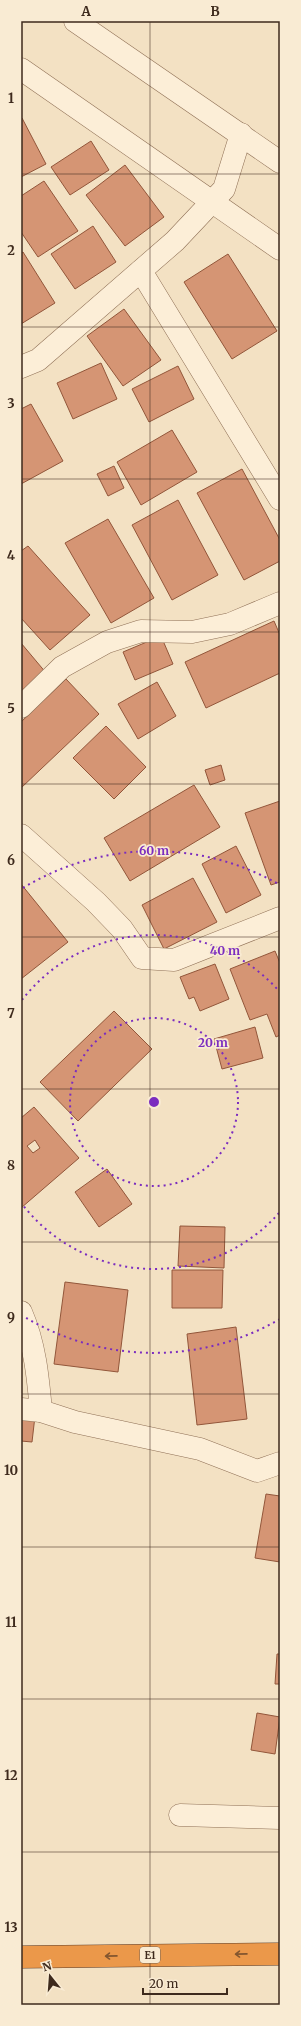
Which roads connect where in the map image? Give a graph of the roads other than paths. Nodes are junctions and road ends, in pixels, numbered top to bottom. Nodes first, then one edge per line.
1 (75, 21) edge
2 (21, 69) edge
3 (241, 134) junction
4 (280, 162) edge
5 (212, 201) junction
6 (280, 249) edge
7 (141, 271) junction
8 (21, 367) edge
9 (280, 499) edge
10 (280, 603) edge
11 (21, 707) edge
12 (21, 835) edge
13 (280, 918) edge
14 (21, 1312) edge
15 (31, 1410) edge
16 (280, 1463) edge
17 (180, 1815) dead end
18 (280, 1818) edge
19 (280, 1954) edge
20 (21, 1957) edge

1 - 3 street
2 - 5 street
3 - 4 street
3 - 5 street
5 - 6 street
5 - 7 street
7 - 8 street
7 - 9 street
10 - 11 street
12 - 13 street
14 - 15 street
15 - 16 street
17 - 18 street
19 -> 20 highway, E1

